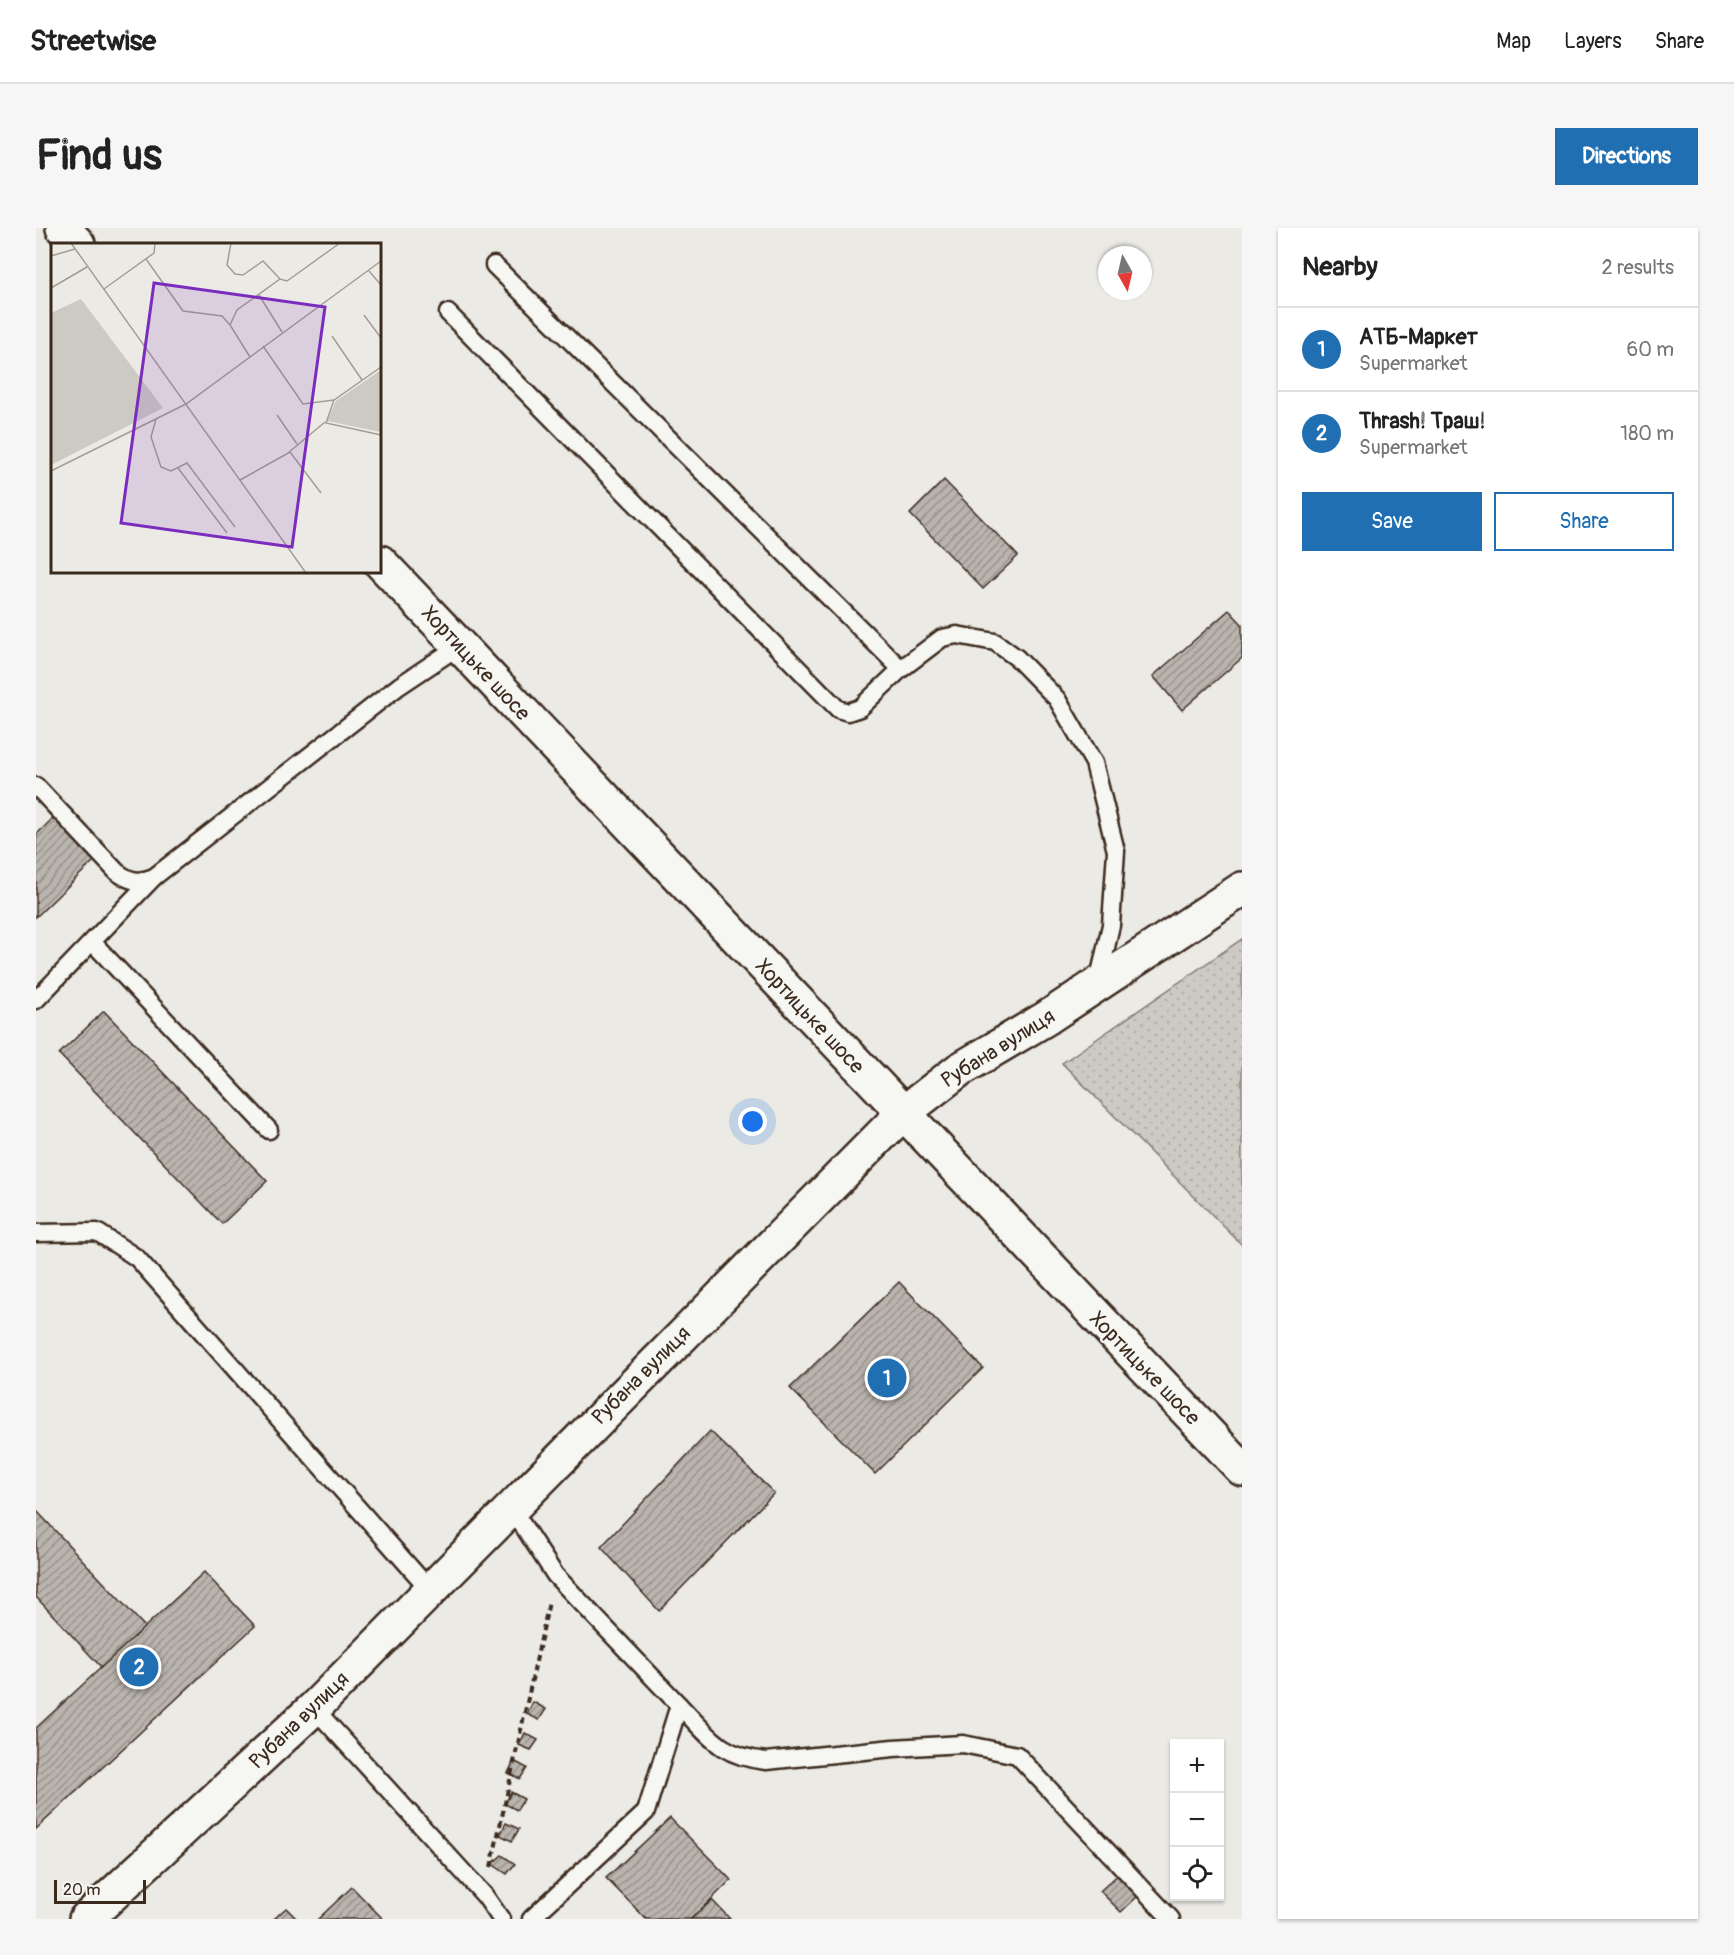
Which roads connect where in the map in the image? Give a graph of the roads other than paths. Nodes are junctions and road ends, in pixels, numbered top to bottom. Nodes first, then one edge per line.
1 (63, 228) edge
2 (77, 243) edge
3 (494, 265) dead end
4 (448, 314) dead end
5 (381, 563) edge
6 (459, 646) junction
7 (901, 669) junction
8 (36, 786) edge
9 (154, 877) junction
10 (1242, 889) edge
11 (96, 946) dead end
12 (1098, 984) junction
13 (36, 1000) edge
14 (902, 1114) junction
15 (269, 1130) dead end
16 (36, 1233) edge
17 (1242, 1469) edge
18 (511, 1506) junction
19 (430, 1590) junction
20 (679, 1705) junction
21 (314, 1708) junction
22 (86, 1919) edge
23 (501, 1919) edge
24 (531, 1919) edge
25 (1171, 1919) edge

1 - 2 street
3 - 7 lane
4 - 7 lane
5 - 6 street, Хортицьке шосе
6 - 9 lane
6 - 14 street, Хортицьке шосе
7 - 12 lane
8 - 9 lane
9 - 13 lane
10 - 12 street, Рубана вулиця
11 - 15 lane
12 - 14 street, Рубана вулиця
14 - 17 street, Хортицьке шосе
14 - 18 street, Рубана вулиця
16 - 19 lane
18 - 19 street, Рубана вулиця
18 - 20 lane
19 - 21 street, Рубана вулиця
20 - 24 lane
20 - 25 lane
21 - 22 street, Рубана вулиця
21 - 23 lane

